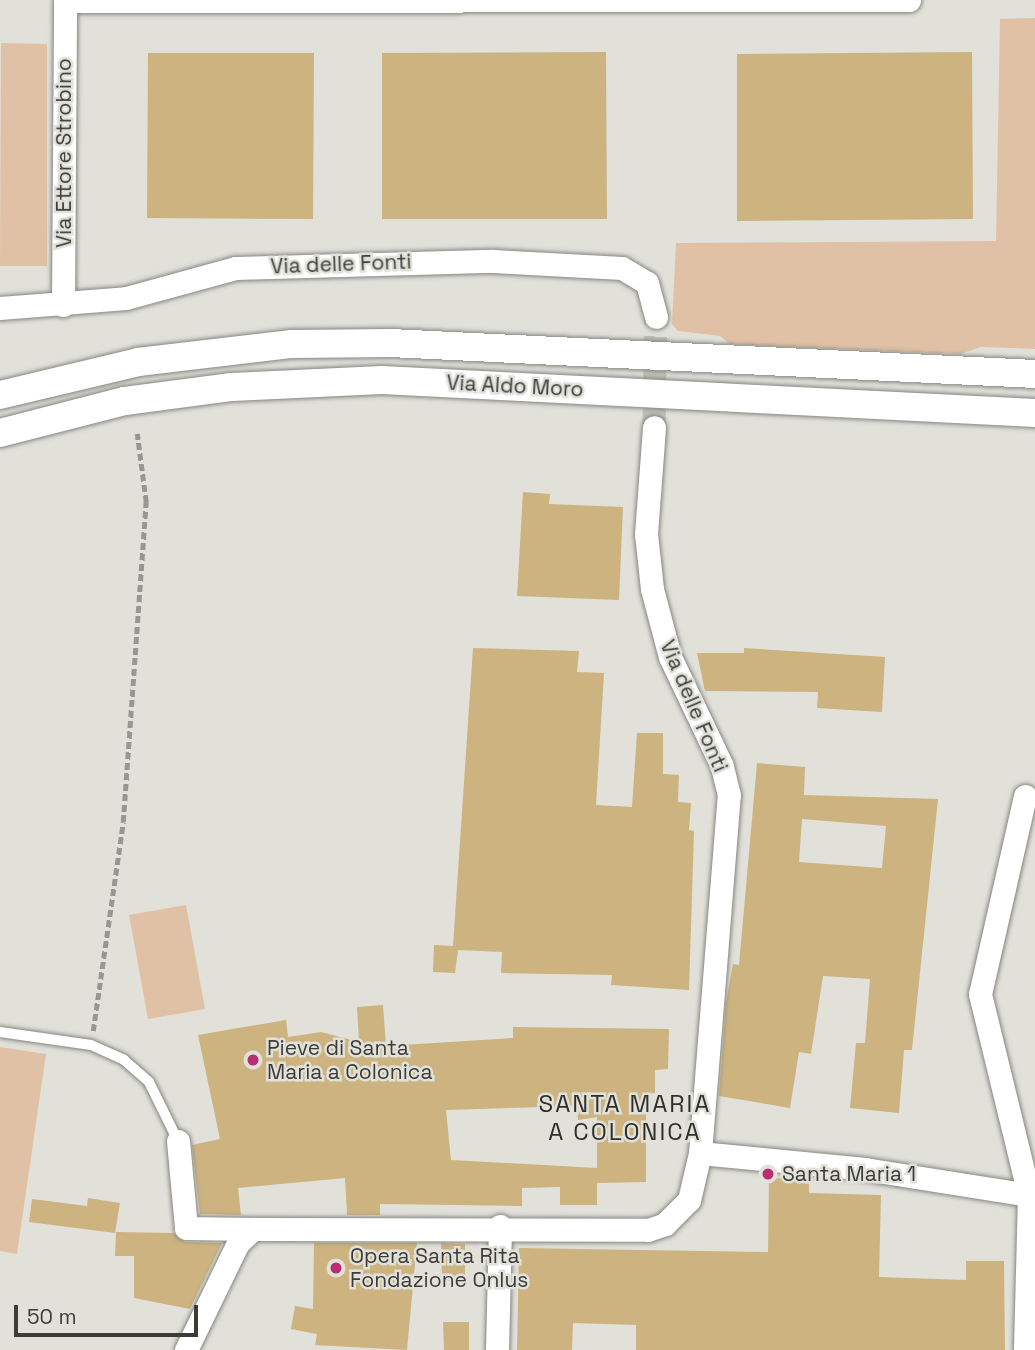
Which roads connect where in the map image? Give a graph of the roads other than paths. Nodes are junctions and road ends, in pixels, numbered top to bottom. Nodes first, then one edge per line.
1 (65, 0) edge
2 (909, 0) edge
3 (63, 305) junction
4 (0, 308) edge
5 (656, 317) tunnel mouth
6 (1035, 374) edge
7 (0, 395) edge
8 (1035, 413) edge
9 (654, 427) tunnel mouth
10 (0, 433) edge
11 (1025, 796) dead end
12 (0, 1032) edge
13 (178, 1141) joint
14 (700, 1153) junction
15 (1032, 1196) edge
16 (500, 1226) junction
17 (253, 1229) junction
18 (186, 1350) edge
19 (496, 1350) edge
20 (1025, 1350) edge

1 - 2 street
1 - 3 street, Via Ettore Strobino
3 - 4 street, Via delle Fonti
3 - 5 street, Via delle Fonti
6 - 7 street, Via Aldo Moro
8 - 10 street, Via Aldo Moro
9 - 14 street, Via delle Fonti
11 - 15 street
12 - 13 lane
13 - 17 street, Via delle Fonti
14 - 15 street
14 - 16 street, Via delle Fonti
15 - 20 street
16 - 17 street, Via delle Fonti
16 - 19 street
17 - 18 street

